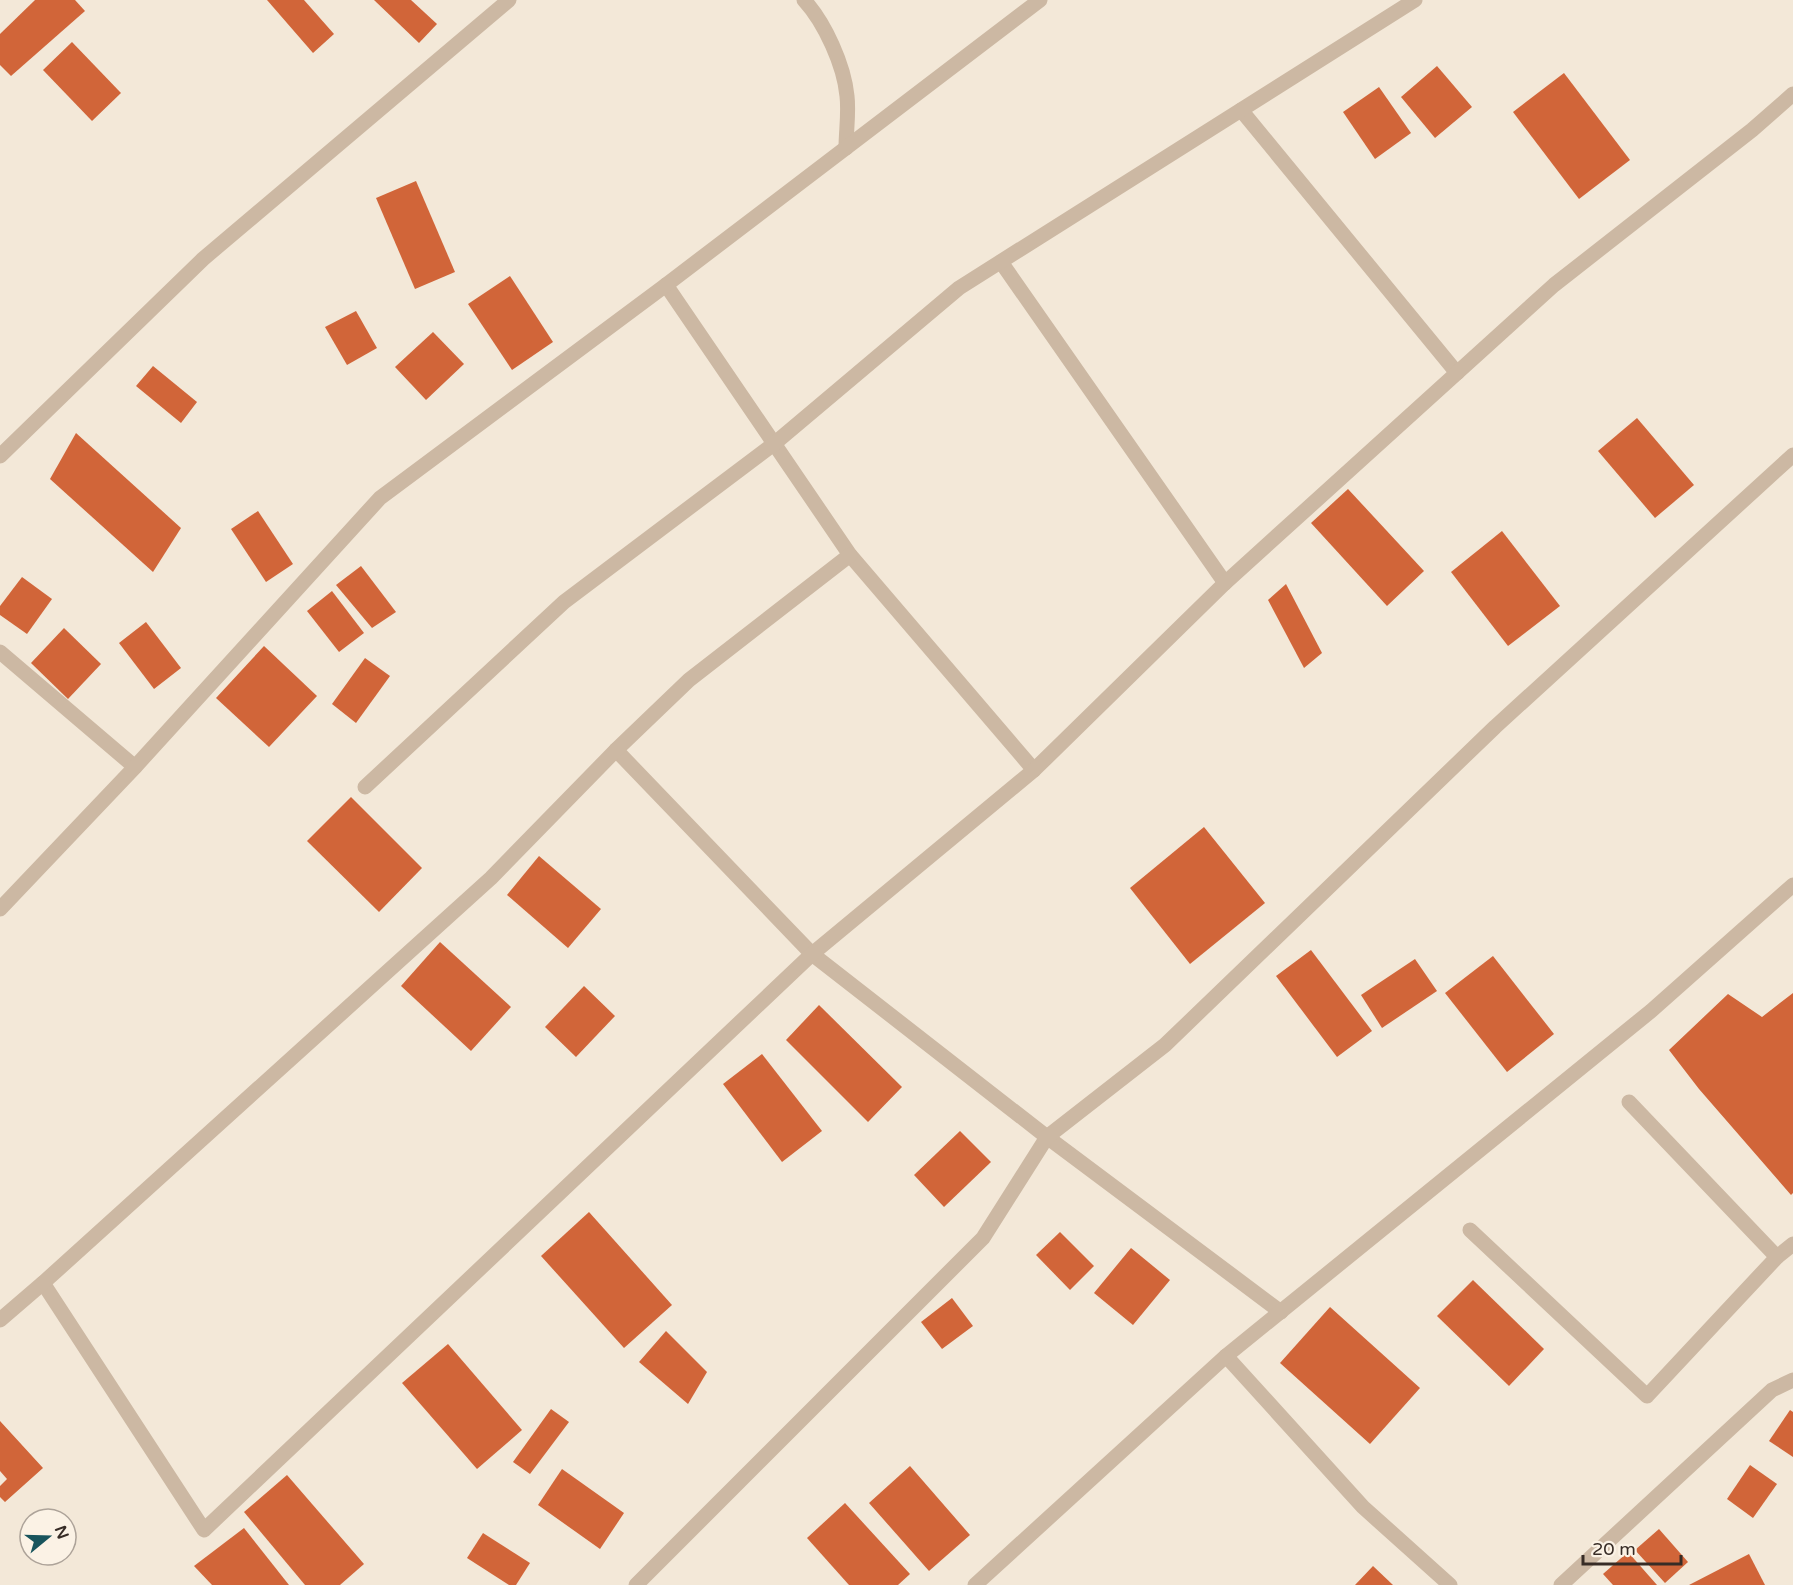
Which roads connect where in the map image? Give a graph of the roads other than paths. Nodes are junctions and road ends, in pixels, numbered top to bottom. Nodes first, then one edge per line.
1 (509, 0) edge
2 (804, 0) edge
3 (1040, 0) edge
4 (1415, 0) edge
5 (1793, 94) edge
6 (1241, 110) junction
7 (846, 148) junction
8 (1001, 262) junction
9 (666, 285) junction
10 (1456, 373) junction
11 (775, 443) junction
12 (1793, 455) edge
13 (0, 456) edge
14 (850, 555) junction
15 (1225, 583) junction
16 (0, 652) edge
17 (616, 750) junction
18 (135, 767) junction
19 (1034, 770) junction
20 (365, 787) dead end
21 (1793, 885) edge
22 (0, 909) edge
23 (812, 954) junction
24 (1629, 1102) dead end
25 (1047, 1137) junction
26 (1470, 1230) dead end
27 (1793, 1244) edge
28 (1777, 1257) junction
29 (43, 1283) junction
30 (1281, 1312) junction
31 (0, 1320) edge
32 (1226, 1356) junction
33 (1793, 1380) edge
34 (636, 1585) edge
35 (975, 1585) edge
36 (1450, 1585) edge
37 (1561, 1585) edge

1 - 13 street
2 - 7 street
3 - 7 street
4 - 6 street
5 - 10 street
6 - 8 street
6 - 10 street
7 - 9 street
8 - 11 street
8 - 15 street
9 - 11 street
9 - 18 street
10 - 15 street
11 - 14 street
11 - 20 street
12 - 25 street
14 - 17 street
14 - 19 street
15 - 19 street
16 - 18 street
17 - 23 street
17 - 29 street
18 - 22 street
19 - 23 street
21 - 30 street
23 - 25 street
23 - 29 street
24 - 28 street
25 - 30 street
25 - 34 street
26 - 28 street
27 - 28 street
29 - 31 street
30 - 32 street
32 - 35 street
32 - 36 street
33 - 37 street

